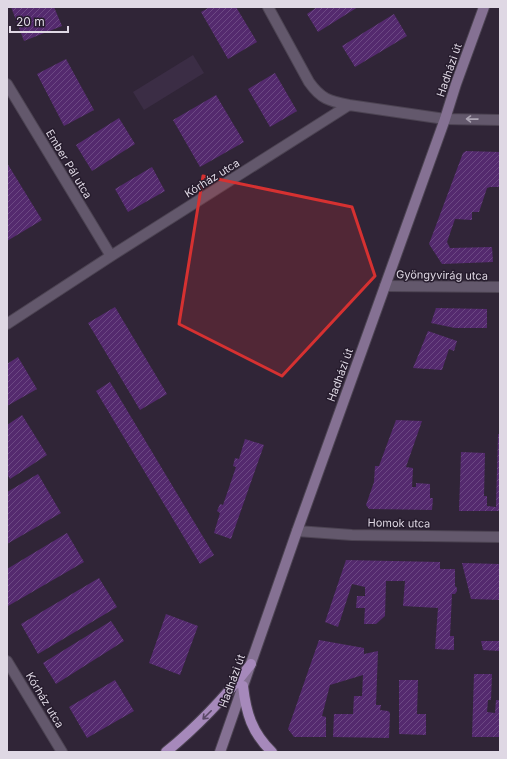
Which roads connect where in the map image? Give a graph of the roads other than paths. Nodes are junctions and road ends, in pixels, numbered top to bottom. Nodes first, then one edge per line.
1 (268, 7) edge
2 (484, 7) edge
3 (7, 84) edge
4 (349, 105) junction
5 (445, 119) junction
6 (500, 120) edge
7 (111, 256) junction
8 (385, 286) junction
9 (500, 287) edge
10 (7, 324) edge
11 (297, 531) junction
12 (500, 537) edge
13 (7, 661) edge
14 (251, 664) junction
15 (243, 686) junction
16 (62, 752) edge
17 (166, 752) edge
18 (220, 752) edge
19 (272, 752) edge

1 - 4 street
2 - 5 street, Hadházi út
3 - 7 street, Ember Pál utca
4 - 5 street
4 - 7 street, Kórház utca
6 -> 5 street
5 - 8 street, Hadházi út
7 - 10 street, Kórház utca
8 - 9 street, Gyöngyvirág utca
8 - 11 street, Hadházi út
11 - 12 street, Homok utca
11 - 14 street, Hadházi út
13 - 16 street, Kórház utca
14 - 15 street, Hadházi út
14 -> 17 main road
15 - 18 street, Hadházi út
15 - 19 main road

